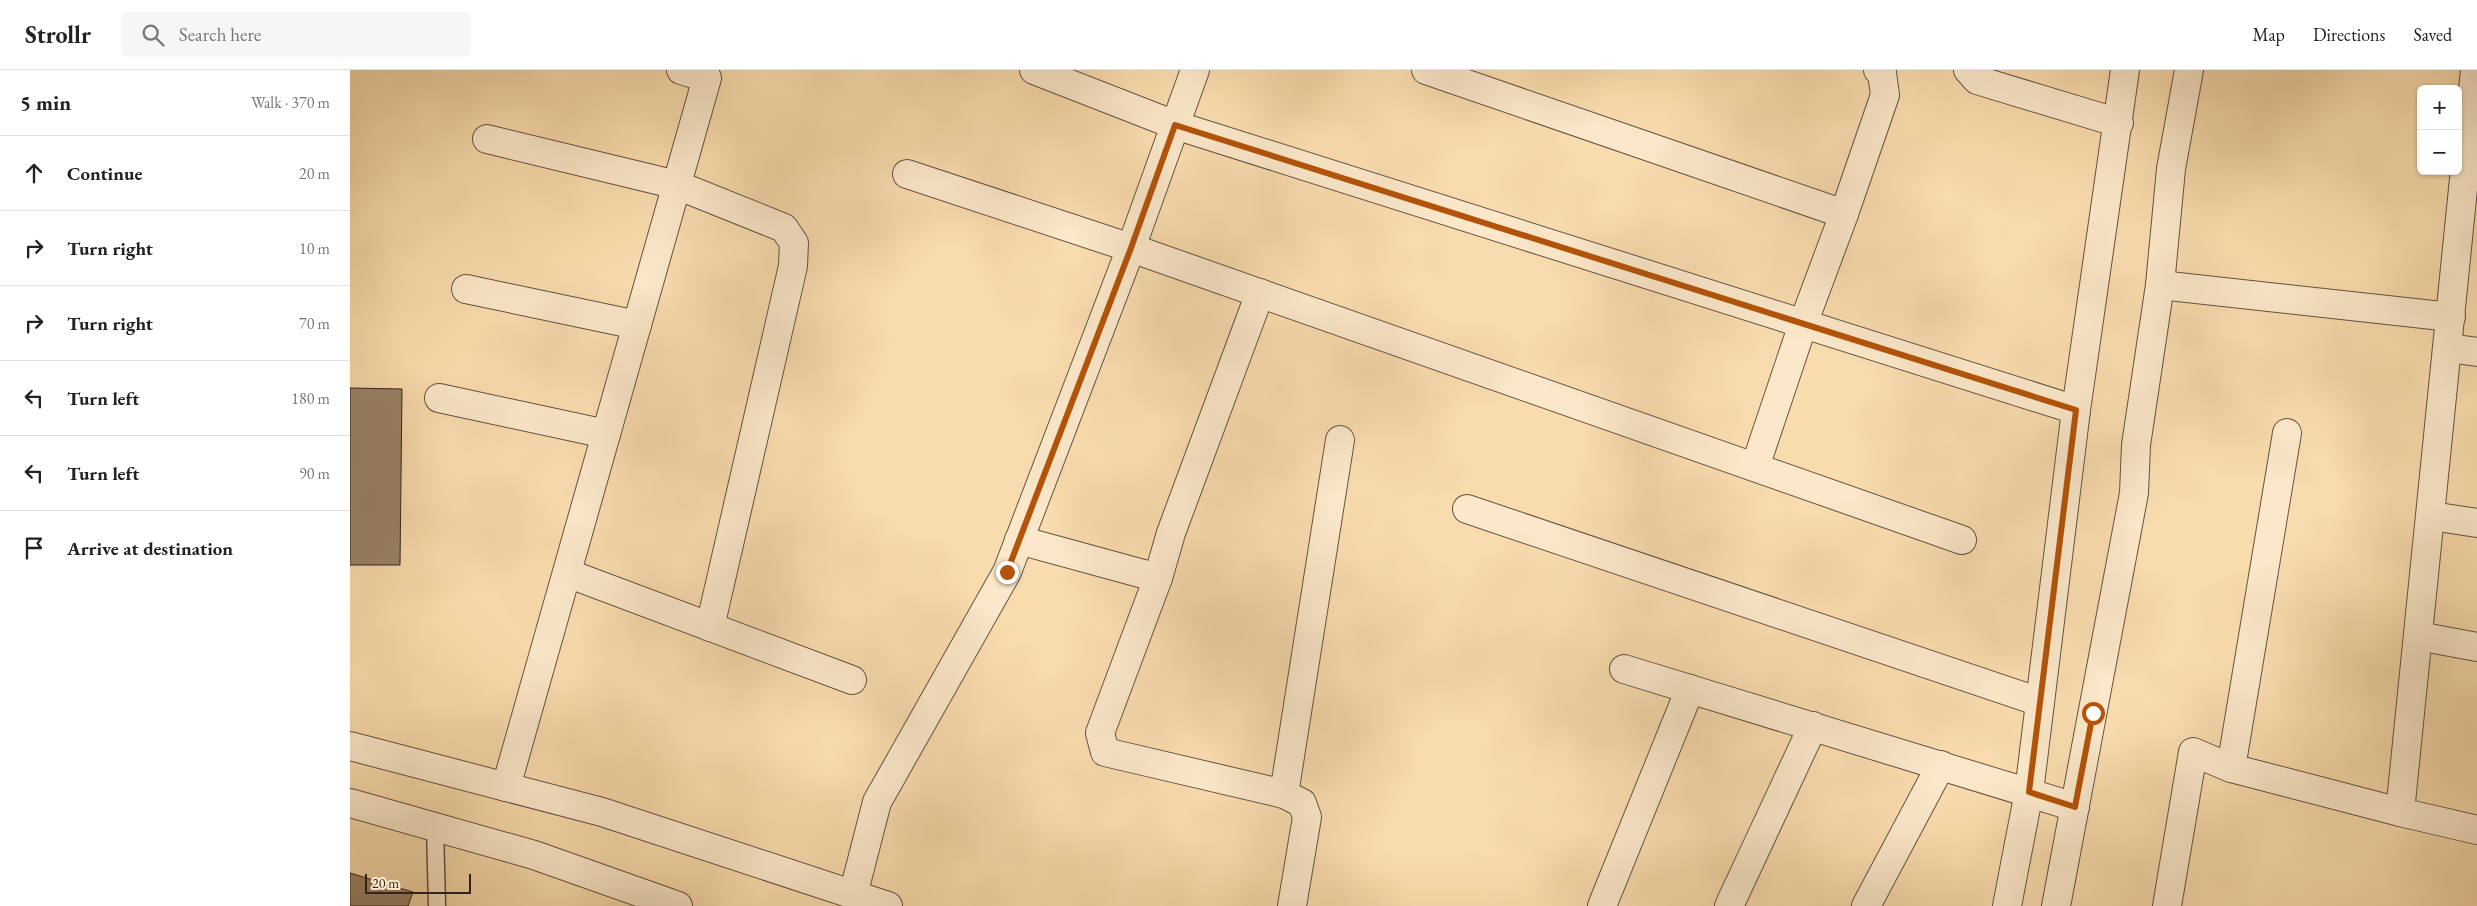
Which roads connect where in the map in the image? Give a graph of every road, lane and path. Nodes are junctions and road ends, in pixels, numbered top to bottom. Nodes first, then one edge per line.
1 (681, 70) edge
2 (1034, 70) edge
3 (1195, 70) edge
4 (1426, 70) edge
5 (1878, 70) edge
6 (1968, 70) edge
7 (2125, 70) edge
8 (2189, 70) edge
9 (2475, 70) edge
10 (2119, 123) junction
11 (1175, 125) junction
12 (487, 139) dead end
13 (907, 174) dead end
14 (677, 185) junction
15 (1844, 214) junction
16 (2469, 221) edge
17 (1131, 248) junction
18 (2160, 285) junction
19 (466, 289) dead end
20 (1260, 293) junction
21 (2451, 317) junction
22 (637, 324) junction
23 (1803, 324) junction
24 (2448, 348) junction
25 (2477, 352) edge
26 (439, 398) dead end
27 (2076, 410) junction
28 (2287, 433) dead end
29 (606, 434) junction
30 (1340, 440) dead end
31 (1755, 467) junction
32 (1468, 509) dead end
33 (2431, 516) junction
34 (2477, 523) edge
35 (1019, 540) junction
36 (1962, 540) dead end
37 (567, 573) junction
38 (1158, 578) junction
39 (710, 627) junction
40 (2418, 636) junction
41 (2477, 646) edge
42 (1624, 669) dead end
43 (852, 680) dead end
44 (1690, 689) junction
45 (2040, 702) junction
46 (1813, 726) junction
47 (350, 746) edge
48 (1941, 765) junction
49 (2231, 768) junction
50 (506, 787) junction
51 (2029, 792) junction
52 (1284, 794) junction
53 (350, 803) edge
54 (2075, 807) junction
55 (2400, 812) junction
56 (435, 827) junction
57 (2477, 830) edge
58 (853, 895) junction
59 (437, 906) edge
60 (678, 906) edge
61 (888, 906) edge
62 (1292, 906) edge
63 (1602, 906) edge
64 (1729, 906) edge
65 (1866, 906) edge
66 (2007, 906) edge
67 (2056, 906) edge
68 (2167, 906) edge

1 - 14 street
2 - 11 street
3 - 11 street
4 - 15 street
5 - 15 street
6 - 10 street
7 - 10 street
8 - 18 street
9 - 16 street
10 - 27 street
11 - 17 street
11 - 23 street
12 - 14 street
13 - 17 street
14 - 22 street
14 - 39 street
15 - 23 street
16 - 21 street
17 - 20 street
17 - 35 street
18 - 21 street
18 - 54 street
19 - 22 street
20 - 31 street
20 - 38 street
21 - 24 street
22 - 29 street
23 - 27 street
23 - 31 street
24 - 25 street
24 - 33 street
26 - 29 street
27 - 45 street
28 - 49 street
29 - 37 street
30 - 52 street
31 - 36 street
32 - 45 street
33 - 34 street
33 - 40 street
35 - 38 street
35 - 58 street
37 - 39 street
37 - 50 street
38 - 52 street
39 - 43 street
40 - 41 street
40 - 55 street
42 - 44 street
44 - 46 street
44 - 63 street
45 - 51 street
46 - 48 street
46 - 64 street
47 - 50 street
48 - 51 street
48 - 65 street
49 - 55 street
49 - 68 street
50 - 58 street
51 - 54 street
51 - 66 street
52 - 62 street
53 - 56 street
54 - 67 street
55 - 57 street
56 - 59 lane
56 - 60 street
58 - 61 street

